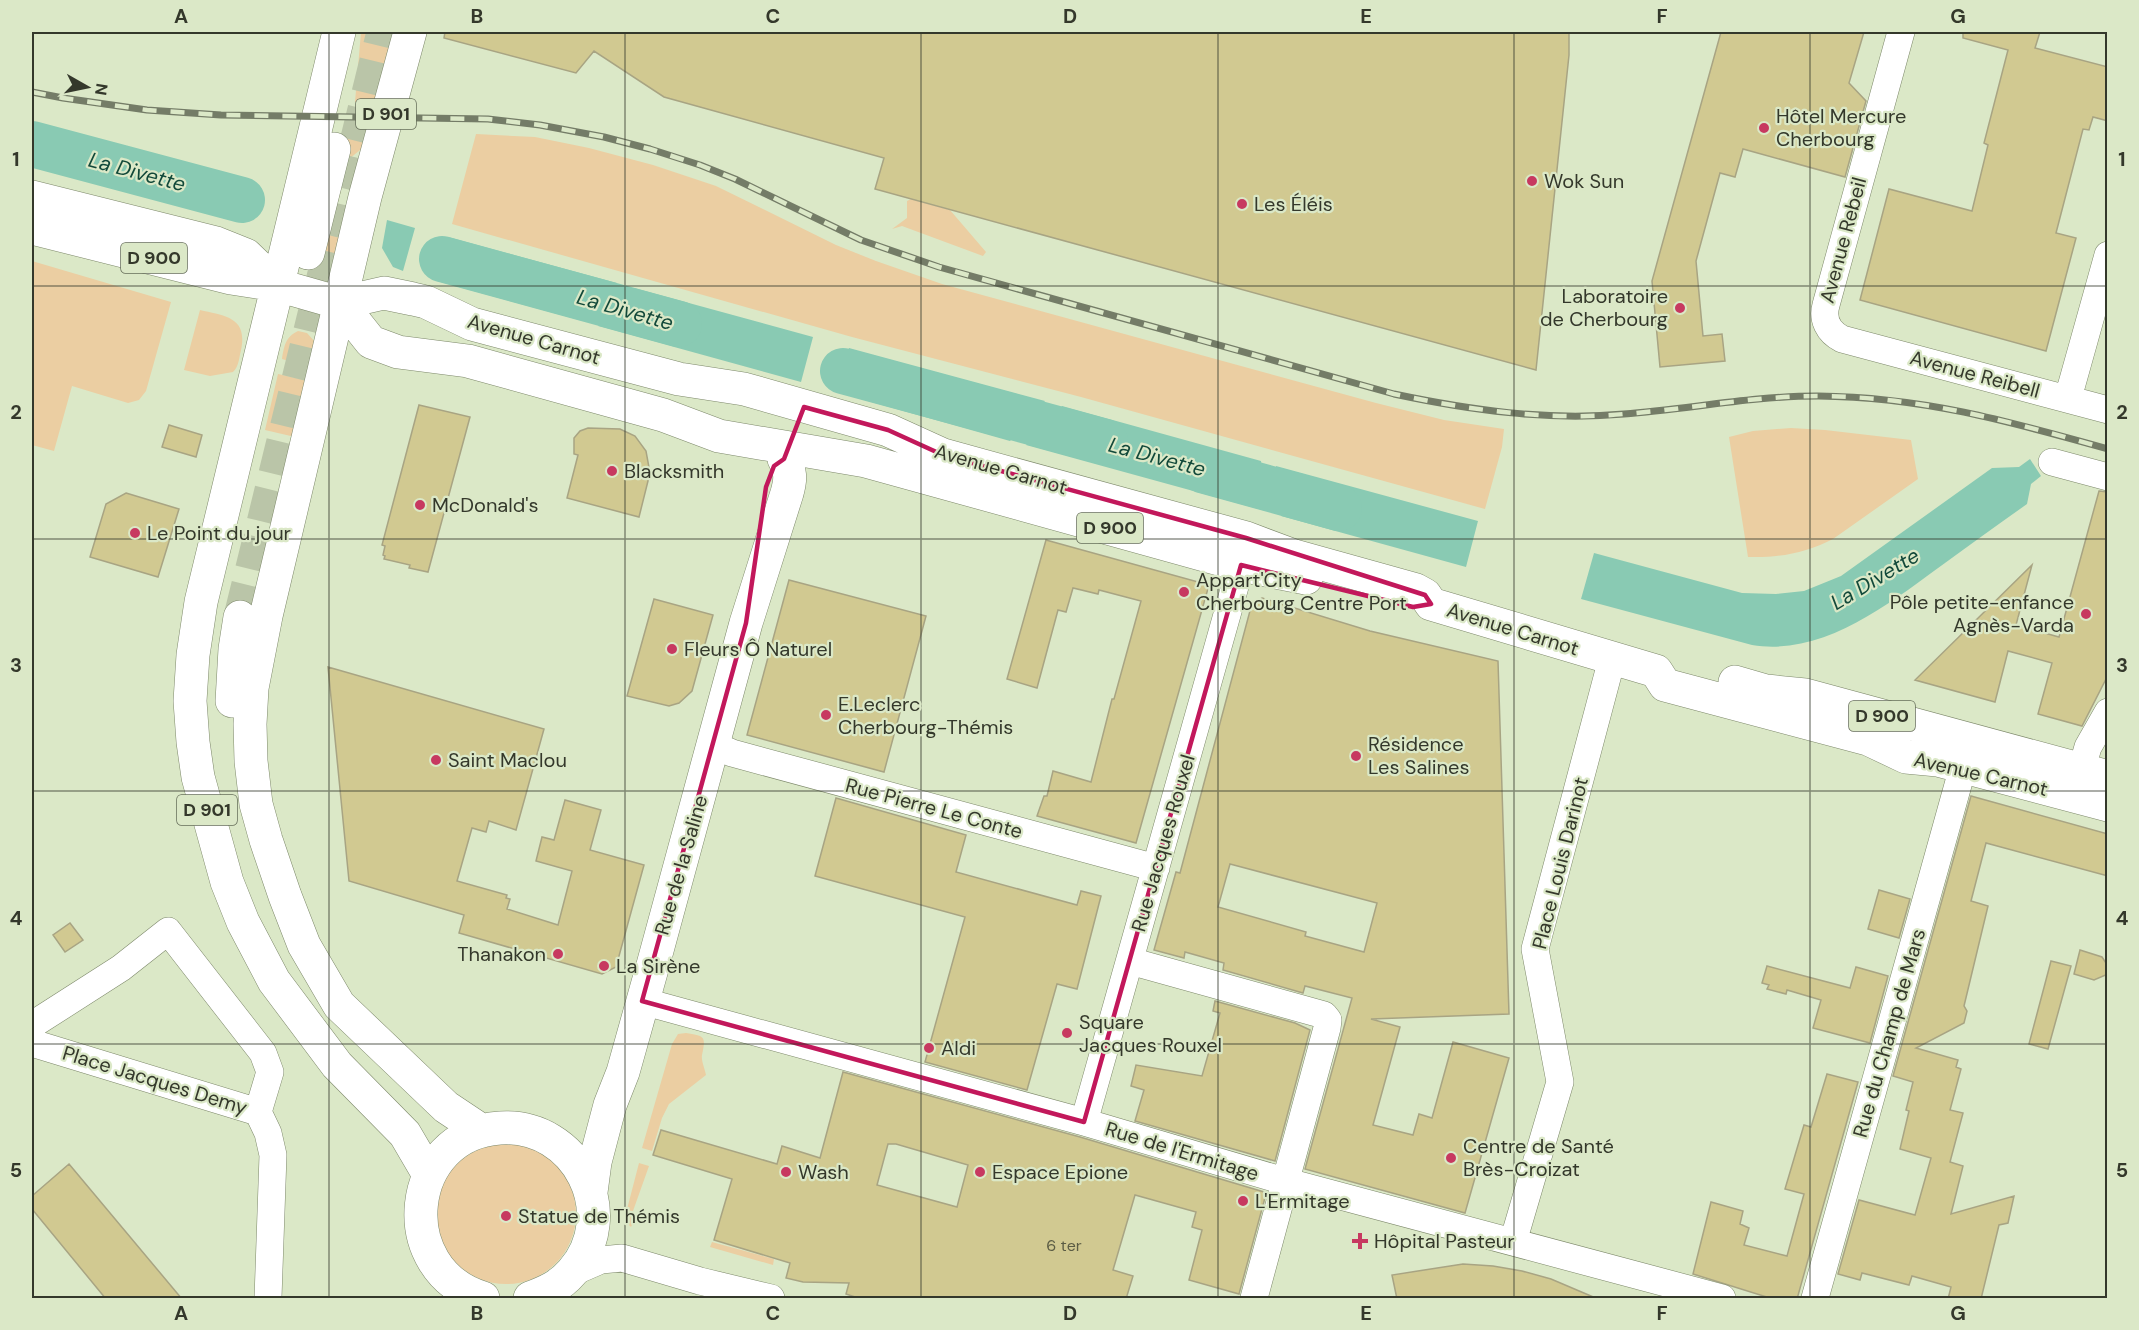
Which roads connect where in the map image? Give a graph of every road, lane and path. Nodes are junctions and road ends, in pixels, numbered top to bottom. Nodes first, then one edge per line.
1 (339, 32) edge
2 (346, 32) edge
3 (410, 32) edge
4 (1901, 32) edge
5 (32, 197) edge
6 (32, 228) edge
7 (2108, 255) edge
8 (290, 289) junction
9 (340, 303) junction
10 (1842, 339) joint
11 (2068, 398) junction
12 (804, 407) junction
13 (2108, 410) edge
14 (786, 454) junction
15 (2052, 462) dead end
16 (2108, 477) edge
17 (1241, 565) junction
18 (1431, 604) junction
19 (1612, 658) junction
20 (1656, 671) junction
21 (2108, 712) edge
22 (713, 745) junction
23 (1963, 767) junction
24 (2094, 774) edge
25 (2108, 805) edge
26 (1156, 868) junction
27 (227, 882) junction
28 (1130, 961) junction
29 (642, 1001) junction
30 (339, 1005) junction
31 (32, 1025) edge
32 (32, 1042) edge
33 (610, 1105) junction
34 (258, 1112) junction
35 (1084, 1122) junction
36 (482, 1131) junction
37 (562, 1147) junction
38 (429, 1175) junction
39 (1284, 1181) junction
40 (592, 1201) junction
41 (1513, 1242) junction
42 (622, 1258) junction
43 (551, 1290) edge
44 (268, 1299) edge
45 (483, 1299) edge
46 (771, 1299) edge
47 (1254, 1299) edge
48 (1722, 1299) edge
49 (1815, 1299) edge

1 - 8 main road, D 901
2 - 8 main road
3 - 9 main road, D 901
4 - 10 street, Avenue Rebeil
5 - 8 main road, D 900
6 - 8 main road, D 900
7 - 11 street
8 - 9 main road, D 900
8 - 27 main road, D 901
9 - 12 main road, Avenue Carnot / D 900
9 - 14 main road, D 900
9 - 30 main road, D 901
10 - 11 street, Avenue Reibell
11 - 13 street, Avenue Reibell
12 - 14 main road, Rue de la Saline
12 - 18 main road, Avenue Carnot / D 900
14 - 17 main road, D 900
14 - 22 main road, Rue de la Saline
15 - 16 street
17 - 18 main road, D 900
17 - 26 street, Rue Jacques Rouxel
18 - 19 main road, Avenue Carnot / D 900
19 - 20 main road, Avenue Carnot / D 900
19 - 41 street, Place Louis Darinot
20 - 23 main road, Avenue Carnot / D 900
20 - 24 main road, Avenue Carnot / D 900
21 - 24 street
22 - 26 street, Rue Pierre Le Conte
22 - 29 main road, Rue de la Saline
23 - 25 main road, Avenue Carnot / D 900
23 - 49 street, Rue du Champ de Mars
26 - 28 street, Rue Jacques Rouxel
27 - 30 main road, D 901
27 - 38 main road, D 901
28 - 35 street, Rue Jacques Rouxel
28 - 39 street
29 - 33 main road, Rue de la Saline
29 - 35 street, Rue de l'Ermitage
30 - 36 main road, D 901
31 - 34 street, Place Jacques Demy
32 - 34 street, Place Jacques Demy
33 - 37 main road, Rue de la Saline
33 - 40 main road, Rue de la Saline
34 - 44 street
35 - 39 street, Rue de l'Ermitage
36 - 37 main road
36 - 38 main road
37 - 40 main road
38 - 45 main road
39 - 41 street, Rue de l'Ermitage
39 - 47 street
40 - 42 street
40 - 43 main road, Rue de la Saline
41 - 48 street, Rue de l'Ermitage
42 - 43 street
42 - 46 street

